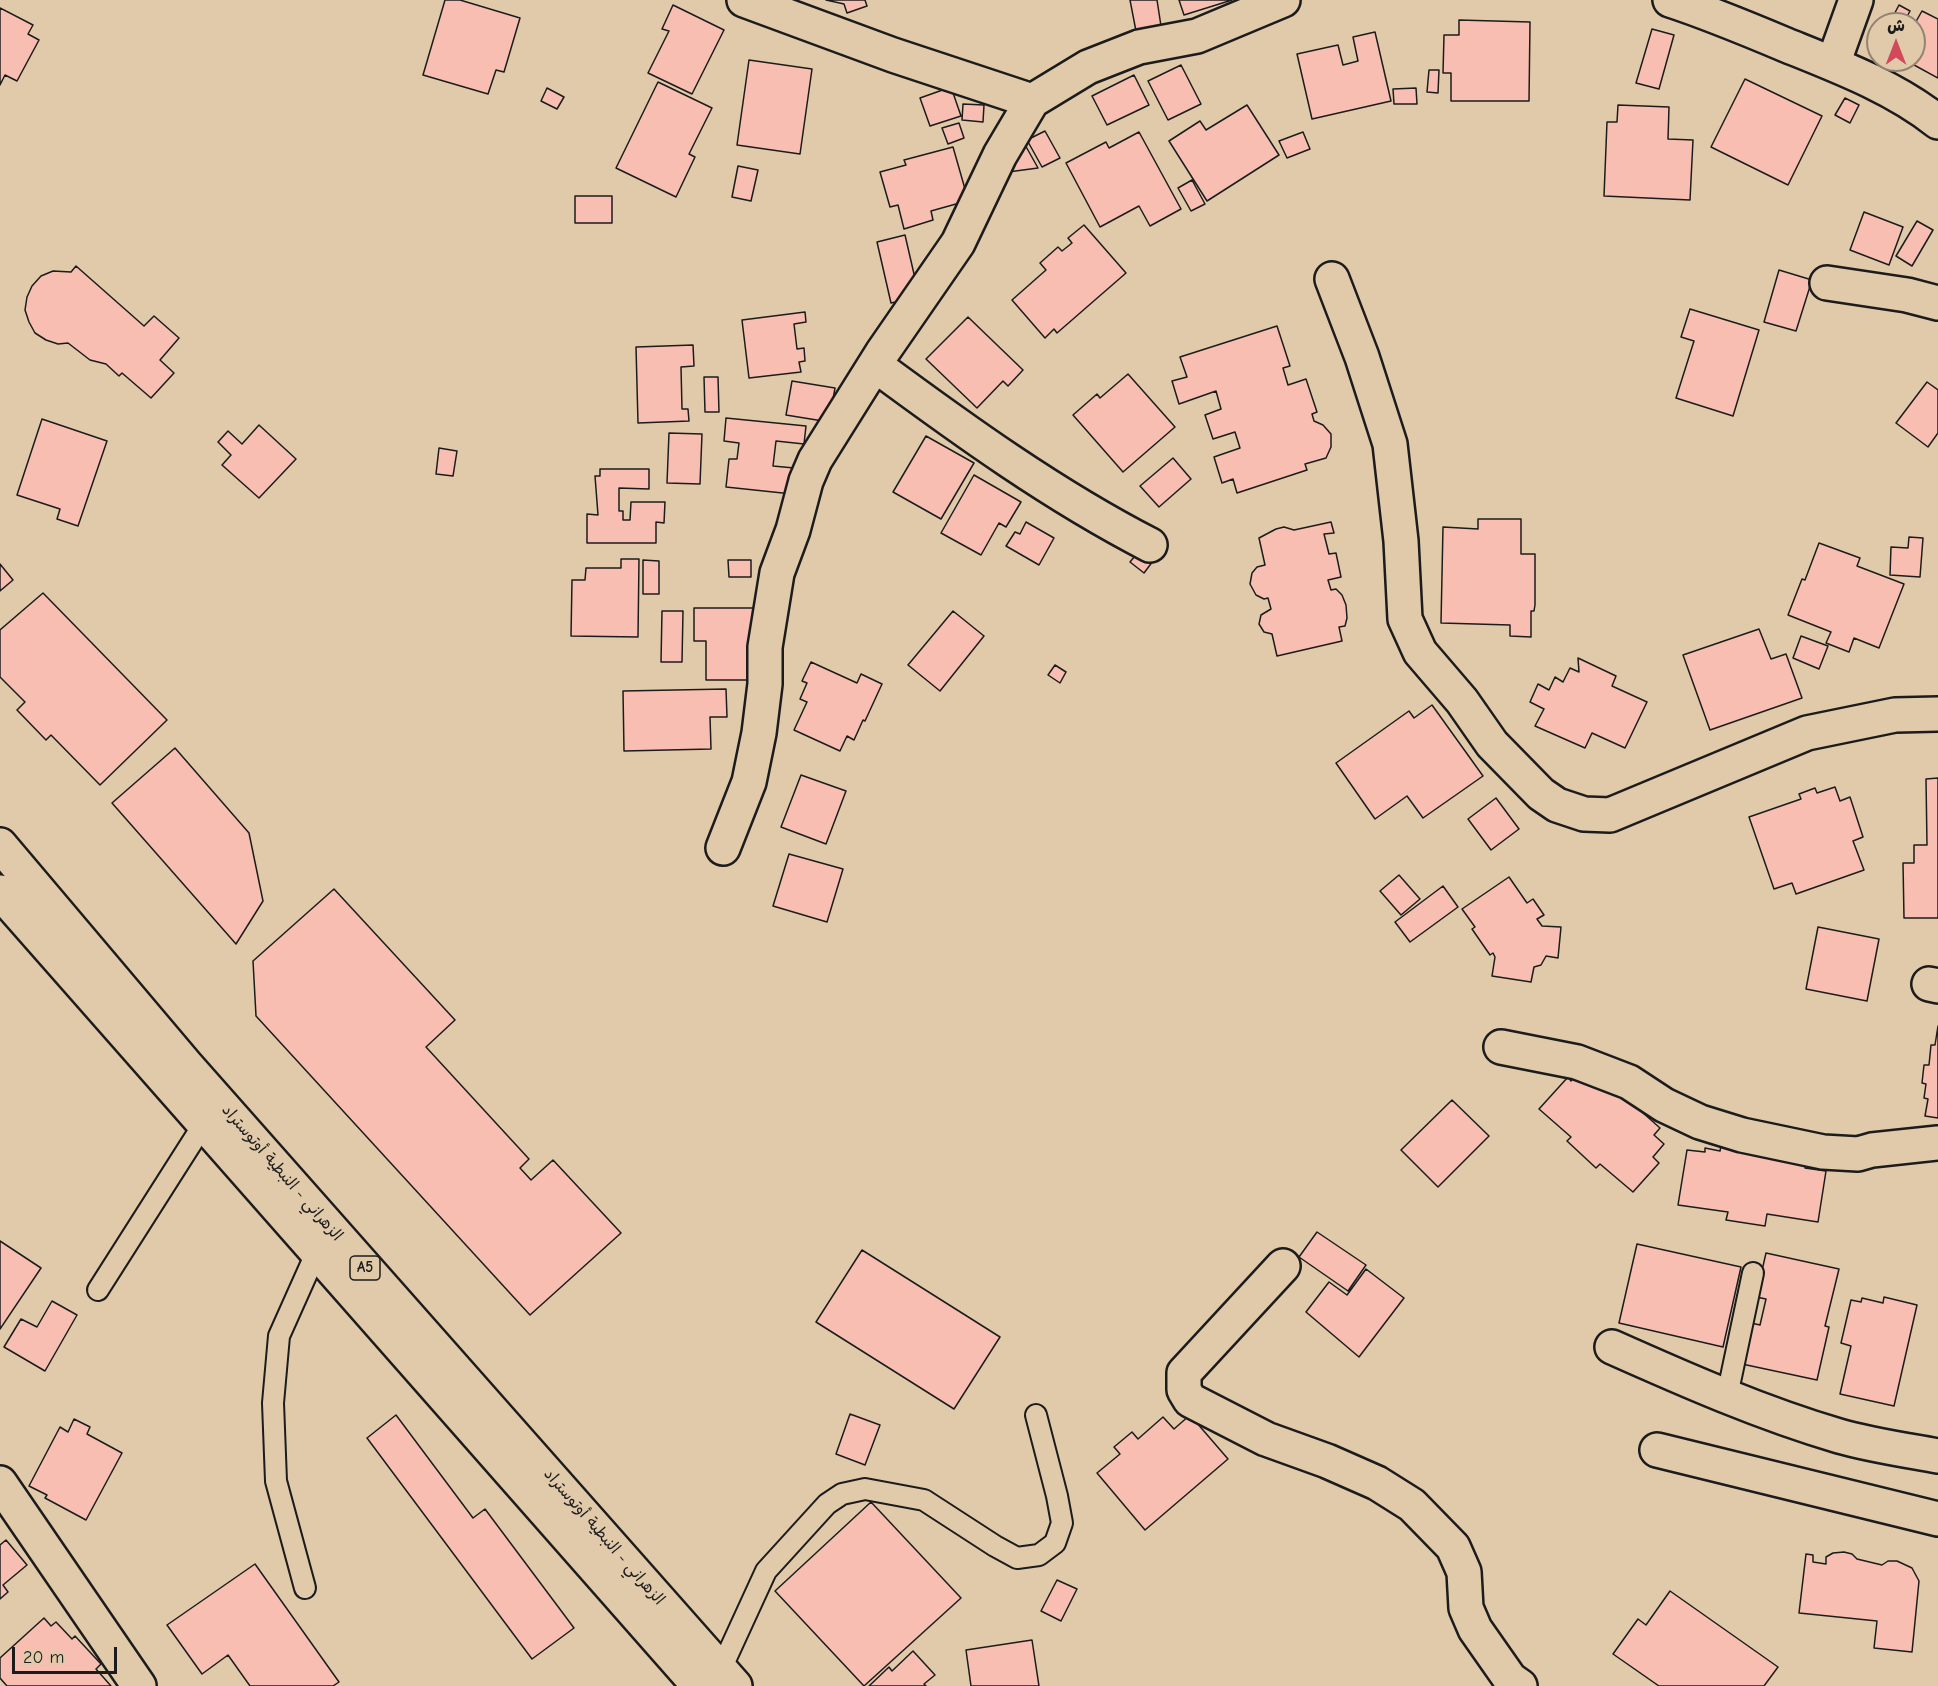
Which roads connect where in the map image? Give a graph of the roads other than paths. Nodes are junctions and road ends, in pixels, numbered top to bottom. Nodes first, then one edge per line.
1 (744, 0) edge
2 (1283, 0) edge
3 (1670, 0) edge
4 (1856, 0) edge
5 (1833, 64) junction
6 (1032, 101) junction
7 (1938, 122) edge
8 (1332, 279) dead end
9 (1827, 283) dead end
10 (1938, 303) edge
11 (875, 365) junction
12 (1150, 545) dead end
13 (1938, 714) edge
14 (0, 845) edge
15 (723, 848) dead end
16 (0, 892) edge
17 (1501, 1047) dead end
18 (203, 1125) junction
19 (1938, 1143) edge
20 (317, 1251) junction
21 (1283, 1266) dead end
22 (1753, 1273) dead end
23 (98, 1290) dead end
24 (1612, 1347) dead end
25 (1727, 1396) junction
26 (1036, 1415) dead end
27 (1657, 1450) dead end
28 (1938, 1456) edge
29 (0, 1483) edge
30 (1938, 1519) edge
31 (304, 1588) dead end
32 (718, 1680) edge
33 (140, 1686) edge
34 (1520, 1686) edge

1 - 6 main road
2 - 6 main road
3 - 5 main road
4 - 5 main road
5 - 7 main road
6 - 11 main road
8 - 13 main road
9 - 10 main road
11 - 12 main road
11 - 15 main road
14 - 32 main road, الزهراني - النبطية أوتوستراد / A5
16 - 18 main road, الزهراني - النبطية أوتوستراد / A5
17 - 19 main road
18 - 20 main road, الزهراني - النبطية أوتوستراد / A5
18 - 23 lane
20 - 31 lane
20 - 32 main road, الزهراني - النبطية أوتوستراد / A5
21 - 34 main road
22 - 25 lane
24 - 25 main road
25 - 28 main road
26 - 32 lane
27 - 30 main road
29 - 33 main road

